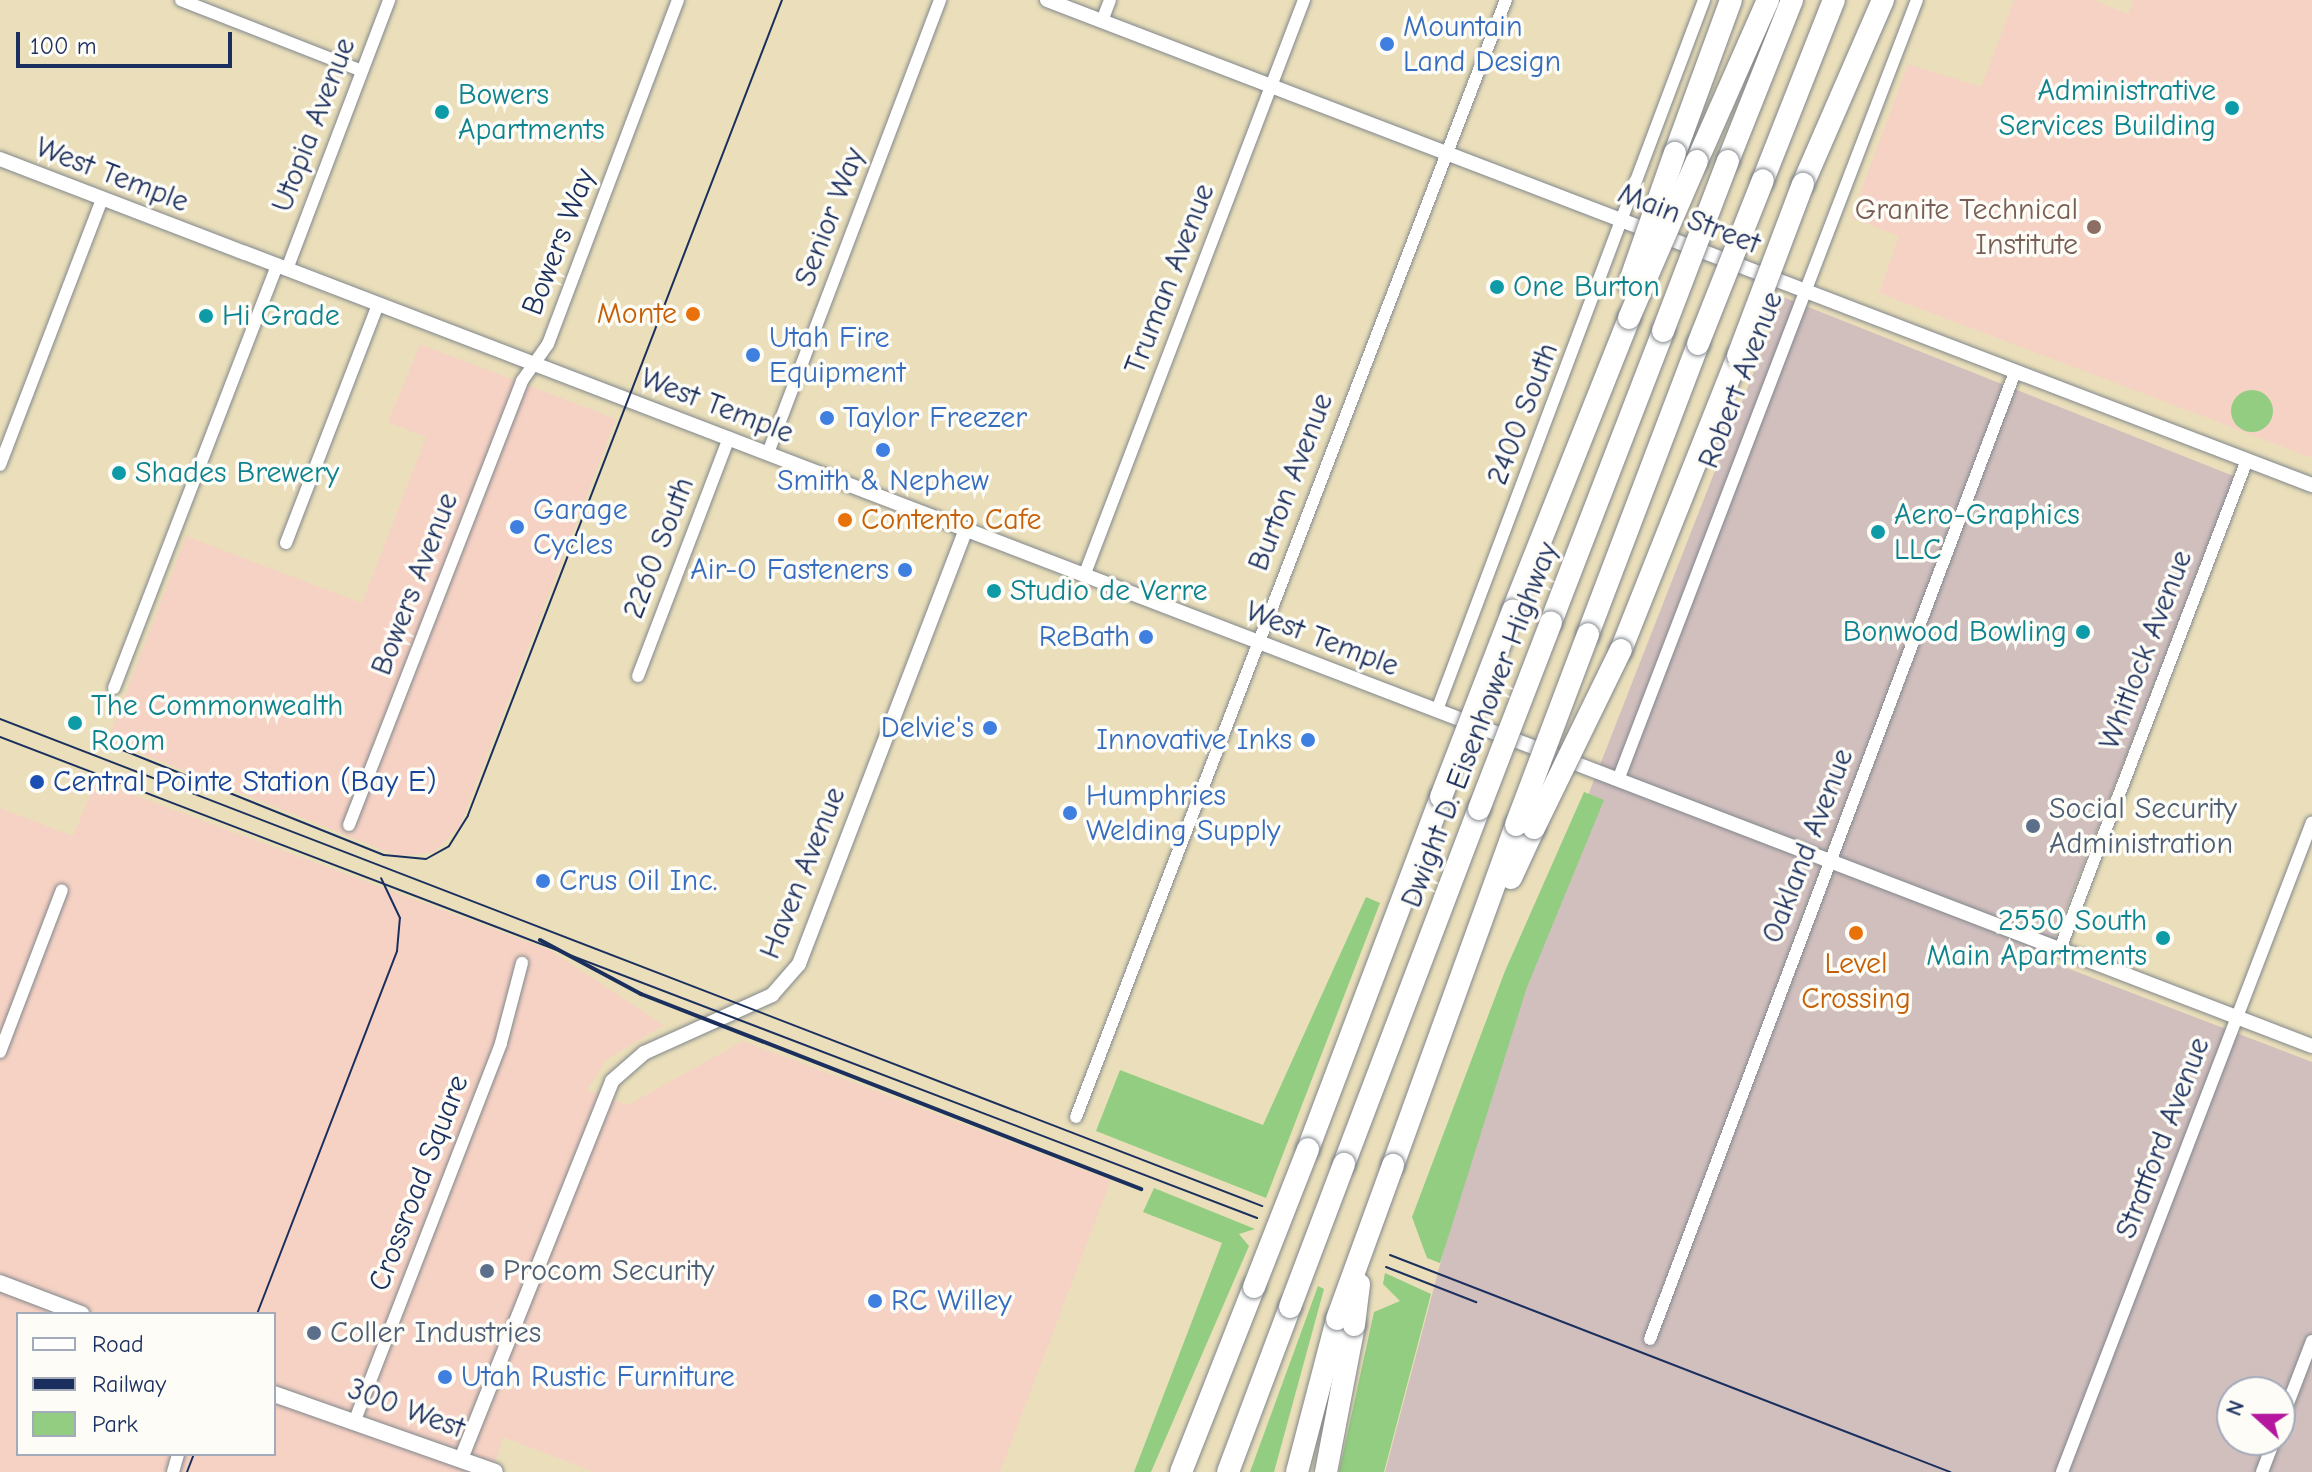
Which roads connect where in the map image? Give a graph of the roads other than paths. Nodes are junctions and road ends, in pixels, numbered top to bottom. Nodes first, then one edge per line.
1 (181, 0) edge
2 (389, 0) edge
3 (678, 0) edge
4 (940, 0) edge
5 (1047, 0) edge
6 (1110, 0) edge
7 (1304, 0) edge
8 (1506, 0) edge
9 (1704, 0) edge
10 (1731, 0) edge
11 (1768, 0) edge
12 (1792, 0) edge
13 (1834, 0) edge
14 (1883, 0) edge
15 (1917, 0) edge
16 (1102, 21) junction
17 (362, 71) junction
18 (1271, 87) junction
19 (1446, 154) junction
20 (0, 159) edge
21 (102, 199) junction
22 (1624, 222) junction
23 (282, 267) junction
24 (1803, 290) junction
25 (378, 304) junction
26 (1624, 316) junction
27 (533, 364) junction
28 (2015, 372) junction
29 (729, 438) junction
30 (768, 453) junction
31 (2247, 460) junction
32 (0, 465) edge
33 (2312, 485) edge
34 (966, 529) junction
35 (286, 543) dead end
36 (1084, 576) junction
37 (1258, 642) junction
38 (638, 676) dead end
39 (114, 688) dead end
40 (1437, 710) junction
41 (1618, 780) junction
42 (2312, 822) edge
43 (349, 825) dead end
44 (1525, 826) junction
45 (1830, 861) junction
46 (62, 890) dead end
47 (2060, 949) junction
48 (522, 963) dead end
49 (2237, 1017) junction
50 (2312, 1046) edge
51 (0, 1052) edge
52 (1076, 1117) dead end
53 (0, 1283) edge
54 (76, 1312) edge
55 (1346, 1322) junction
56 (1650, 1339) dead end
57 (2312, 1341) edge
58 (1221, 1371) junction
59 (276, 1382) edge
60 (2296, 1382) edge
61 (276, 1394) edge
62 (298, 1398) junction
63 (355, 1420) junction
64 (461, 1459) junction
65 (495, 1472) edge
66 (1170, 1472) edge
67 (1181, 1472) edge
68 (1226, 1472) edge
69 (1297, 1472) edge
70 (1326, 1472) edge
71 (2062, 1472) edge

1 - 17 street
2 - 17 street, Utopia Avenue
3 - 27 street, Bowers Way
4 - 30 street, Senior Way
5 - 16 street, Main Street
6 - 16 street
7 - 18 street, Truman Avenue
8 - 19 street, Burton Avenue
9 - 22 street, 2400 South
10 - 26 highway, bridge
11 - 26 highway, bridge
12 - 68 highway, Dwight D. Eisenhower Highway, bridge
13 - 44 highway, bridge
14 - 44 highway, bridge
15 - 24 street, Robert Avenue
16 - 18 street, Main Street
17 - 23 street, Utopia Avenue
18 - 19 street, Main Street
18 - 36 street, Truman Avenue
19 - 22 street, Main Street
19 - 37 street, Burton Avenue
20 - 21 street, West Temple
21 - 23 street, West Temple
21 - 32 street
22 - 24 street, Main Street
22 - 40 street, 2400 South
23 - 25 street, West Temple
23 - 39 street, Utopia Avenue
24 - 28 street, Main Street
24 - 41 street, Robert Avenue
25 - 27 street, West Temple
25 - 35 street
26 - 58 highway, bridge
27 - 29 street, West Temple
27 - 43 street, Bowers Avenue
28 - 31 street, Main Street
28 - 45 street, Oakland Avenue
29 - 30 street, West Temple
29 - 38 street, 2260 South
30 - 34 street, West Temple
31 - 33 street, Main Street
31 - 47 street, Whitlock Avenue
34 - 36 street, West Temple
34 - 64 street, Haven Avenue
36 - 37 street, West Temple
37 - 40 street, West Temple
37 - 52 street, Burton Avenue
40 - 41 street, West Temple
41 - 45 street, West Temple
42 - 49 street, Stratford Avenue
44 - 55 highway, bridge
45 - 47 street, West Temple
45 - 56 street, Oakland Avenue
46 - 51 street
47 - 49 street, West Temple
48 - 63 street, Crossroad Square
49 - 50 street, West Temple
49 - 71 street, Stratford Avenue
53 - 54 main road
55 - 69 highway
55 - 70 highway
57 - 60 street
58 - 66 highway
58 - 67 highway
59 - 62 main road, 300 West
61 - 62 main road, 300 West
62 - 63 main road, 300 West
63 - 64 main road, 300 West
64 - 65 main road, 300 West

